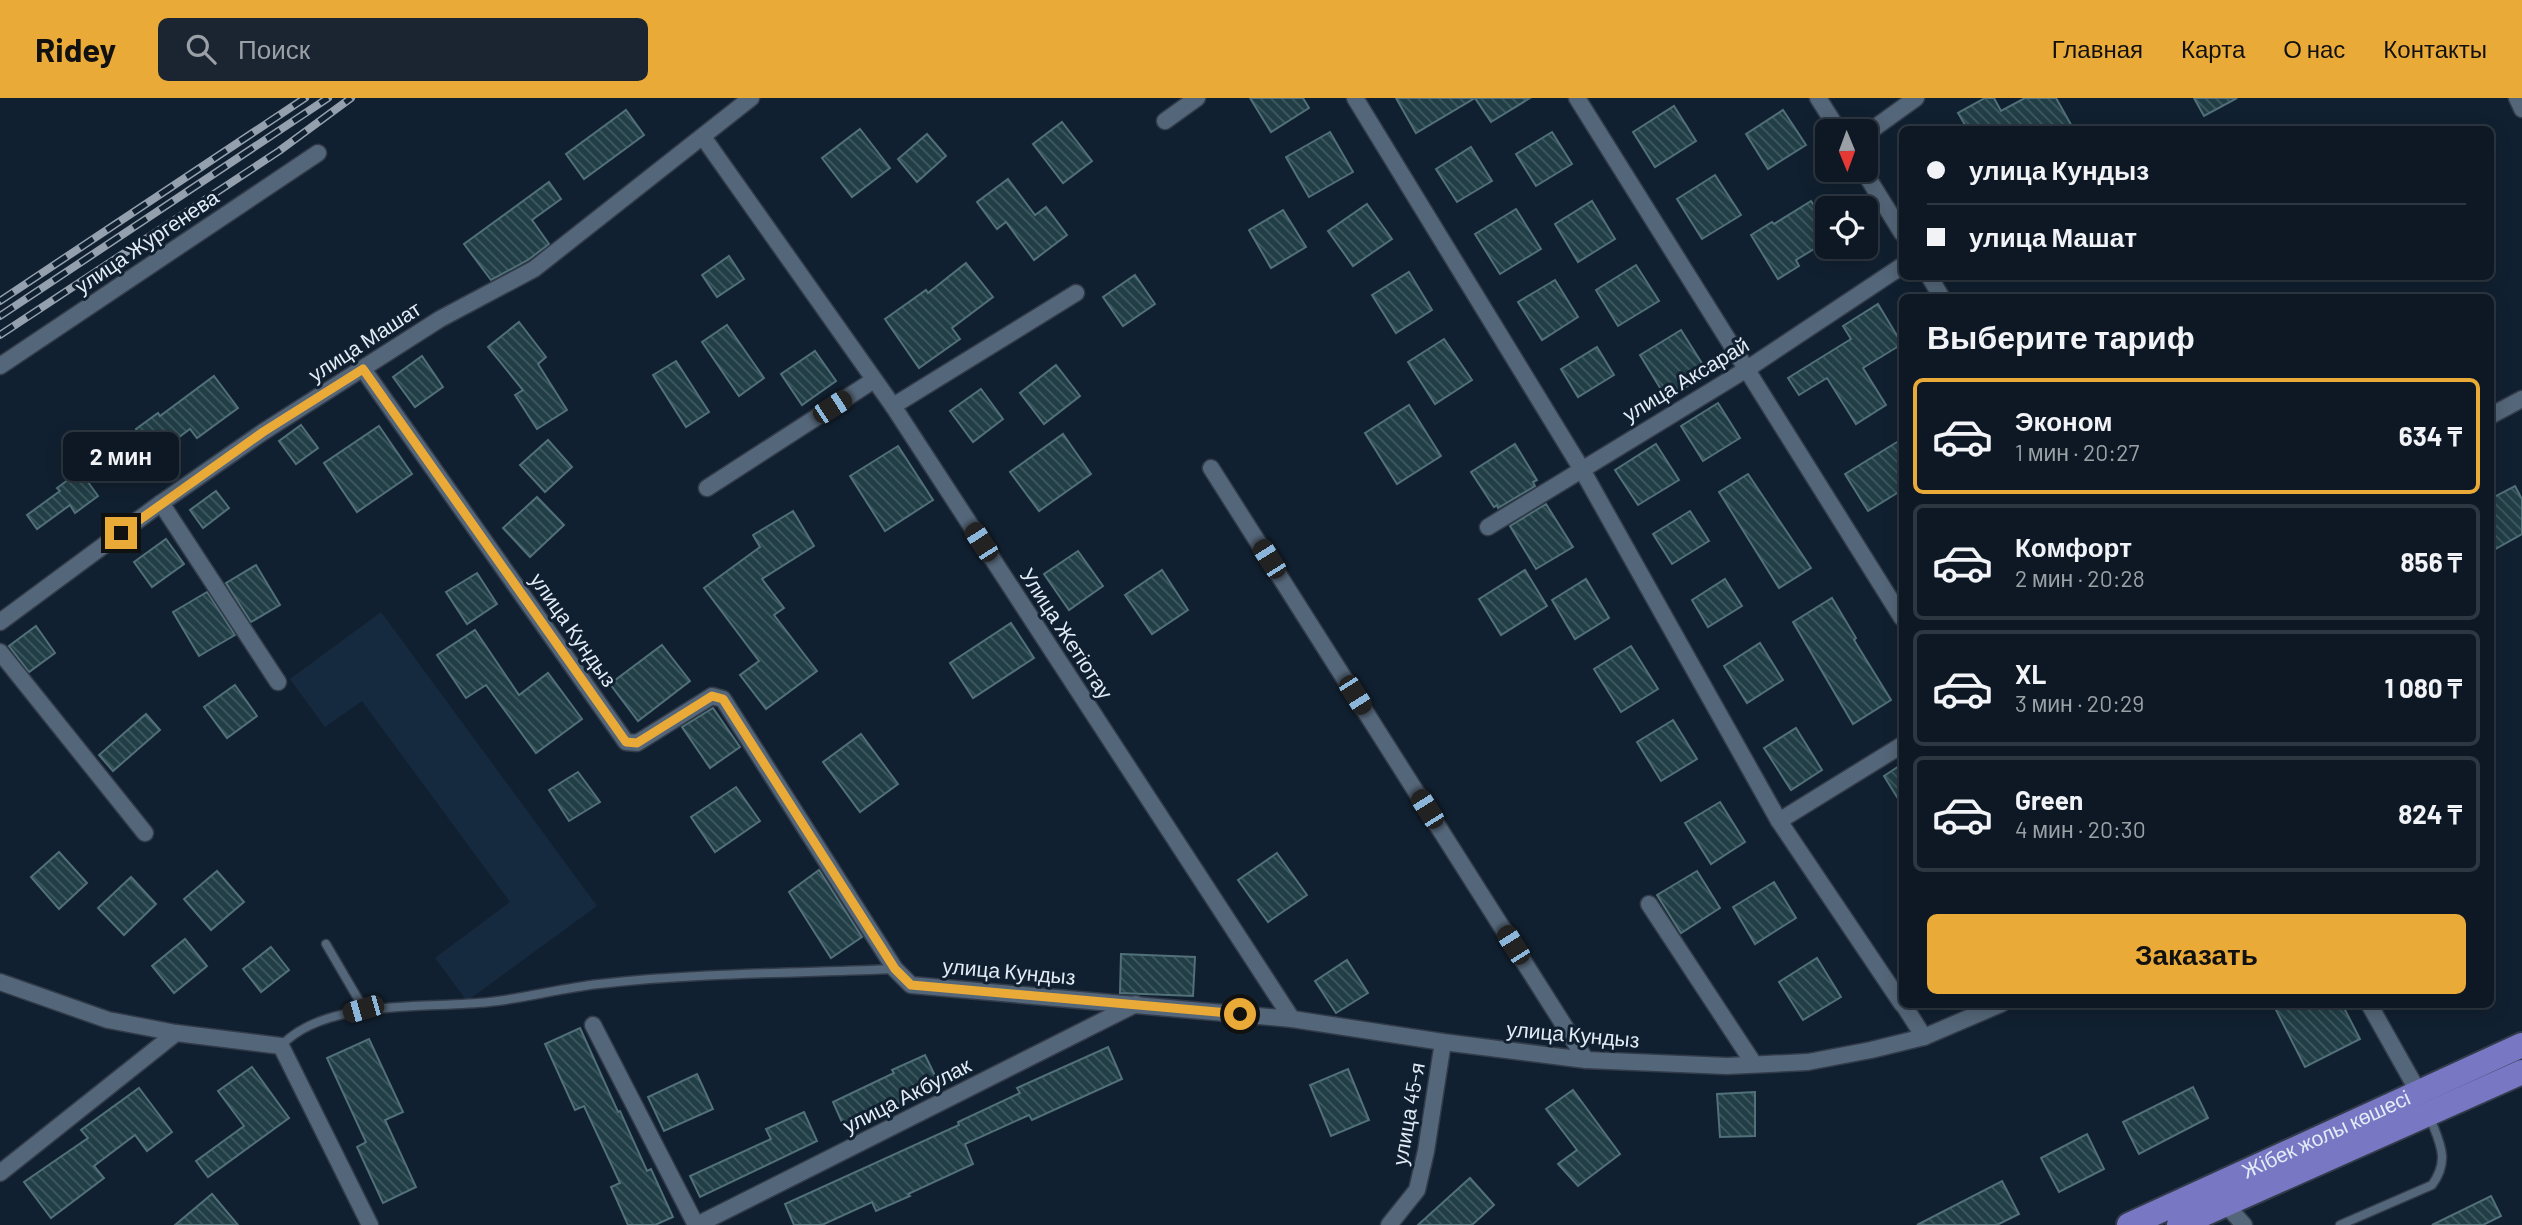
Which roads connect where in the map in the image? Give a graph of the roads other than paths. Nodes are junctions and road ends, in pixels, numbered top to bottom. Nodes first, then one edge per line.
1 (751, 98) edge
2 (1197, 98) edge
3 (1355, 98) edge
4 (1577, 98) edge
5 (1818, 98) edge
6 (1916, 98) edge
7 (2517, 98) edge
8 (2522, 108) edge
9 (1831, 119) edge
10 (1165, 121) dead end
11 (1878, 125) edge
12 (704, 137) junction
13 (318, 153) dead end
14 (1870, 182) edge
15 (1899, 228) edge
16 (1899, 268) edge
17 (1076, 293) dead end
18 (0, 366) edge
19 (363, 369) junction
20 (1747, 369) junction
21 (874, 380) junction
22 (2522, 399) edge
23 (892, 406) junction
24 (2494, 414) edge
25 (1211, 468) dead end
26 (1581, 468) junction
27 (707, 488) dead end
28 (161, 503) junction
29 (1488, 527) dead end
30 (1899, 613) edge
31 (0, 622) edge
32 (0, 652) edge
33 (278, 682) dead end
34 (1899, 747) edge
35 (1779, 821) junction
36 (145, 833) dead end
37 (1649, 904) dead end
38 (327, 944) dead end
39 (895, 969) junction
40 (0, 982) edge
41 (1899, 998) edge
42 (1136, 1004) junction
43 (1906, 1008) edge
44 (1992, 1008) edge
45 (2371, 1008) edge
46 (363, 1009) junction
47 (1292, 1019) junction
48 (593, 1025) dead end
49 (176, 1033) junction
50 (1924, 1037) junction
51 (1443, 1042) junction
52 (2522, 1045) edge
53 (281, 1046) junction
54 (1586, 1060) junction
55 (1754, 1065) junction
56 (2522, 1072) edge
57 (2424, 1104) junction
58 (0, 1173) edge
59 (2218, 1195) junction
60 (370, 1225) edge
61 (697, 1225) edge
62 (1389, 1225) edge
63 (2129, 1225) edge
64 (2179, 1225) edge
65 (2244, 1225) edge
66 (2340, 1225) edge

1 - 12 street, улица Машат
2 - 10 street
3 - 26 street
4 - 20 street
5 - 9 street
6 - 11 street
7 - 8 street
12 - 19 street, улица Машат
12 - 21 street, Улица Жетіотау
13 - 18 street, улица Жургенева
14 - 15 street
16 - 20 street, улица Аксарай
17 - 23 street
19 - 28 street, улица Машат
19 - 39 street, улица Кундыз
20 - 26 street, улица Аксарай
20 - 30 street
21 - 23 street, Улица Жетіотау
21 - 27 street
22 - 24 street
23 - 47 street, Улица Жетіотау
25 - 54 street
26 - 29 street, улица Аксарай
26 - 35 street
28 - 31 street, улица Машат
28 - 33 street
32 - 36 street
34 - 35 street
35 - 41 street
37 - 55 street
38 - 46 lane
39 - 42 street, улица Кундыз
39 - 46 lane
40 - 49 street
42 - 47 street, улица Кундыз
42 - 61 street, улица Акбулак
43 - 50 street
44 - 50 street, улица Кундыз
45 - 57 street
46 - 53 lane
47 - 51 street, улица Кундыз
48 - 61 street
49 - 53 street
49 - 58 street
50 - 55 street, улица Кундыз
51 - 54 street, улица Кундыз
51 - 62 street, улица 45-я
52 - 57 main road, Жібек жолы көшесі
53 - 60 street
54 - 55 street, улица Кундыз
56 - 57 main road, Жібек жолы көшесі
57 - 59 main road, Жібек жолы көшесі
57 - 66 lane
59 - 63 main road, Жібек жолы көшесі
59 - 64 main road, Жібек жолы көшесі
59 - 65 street

